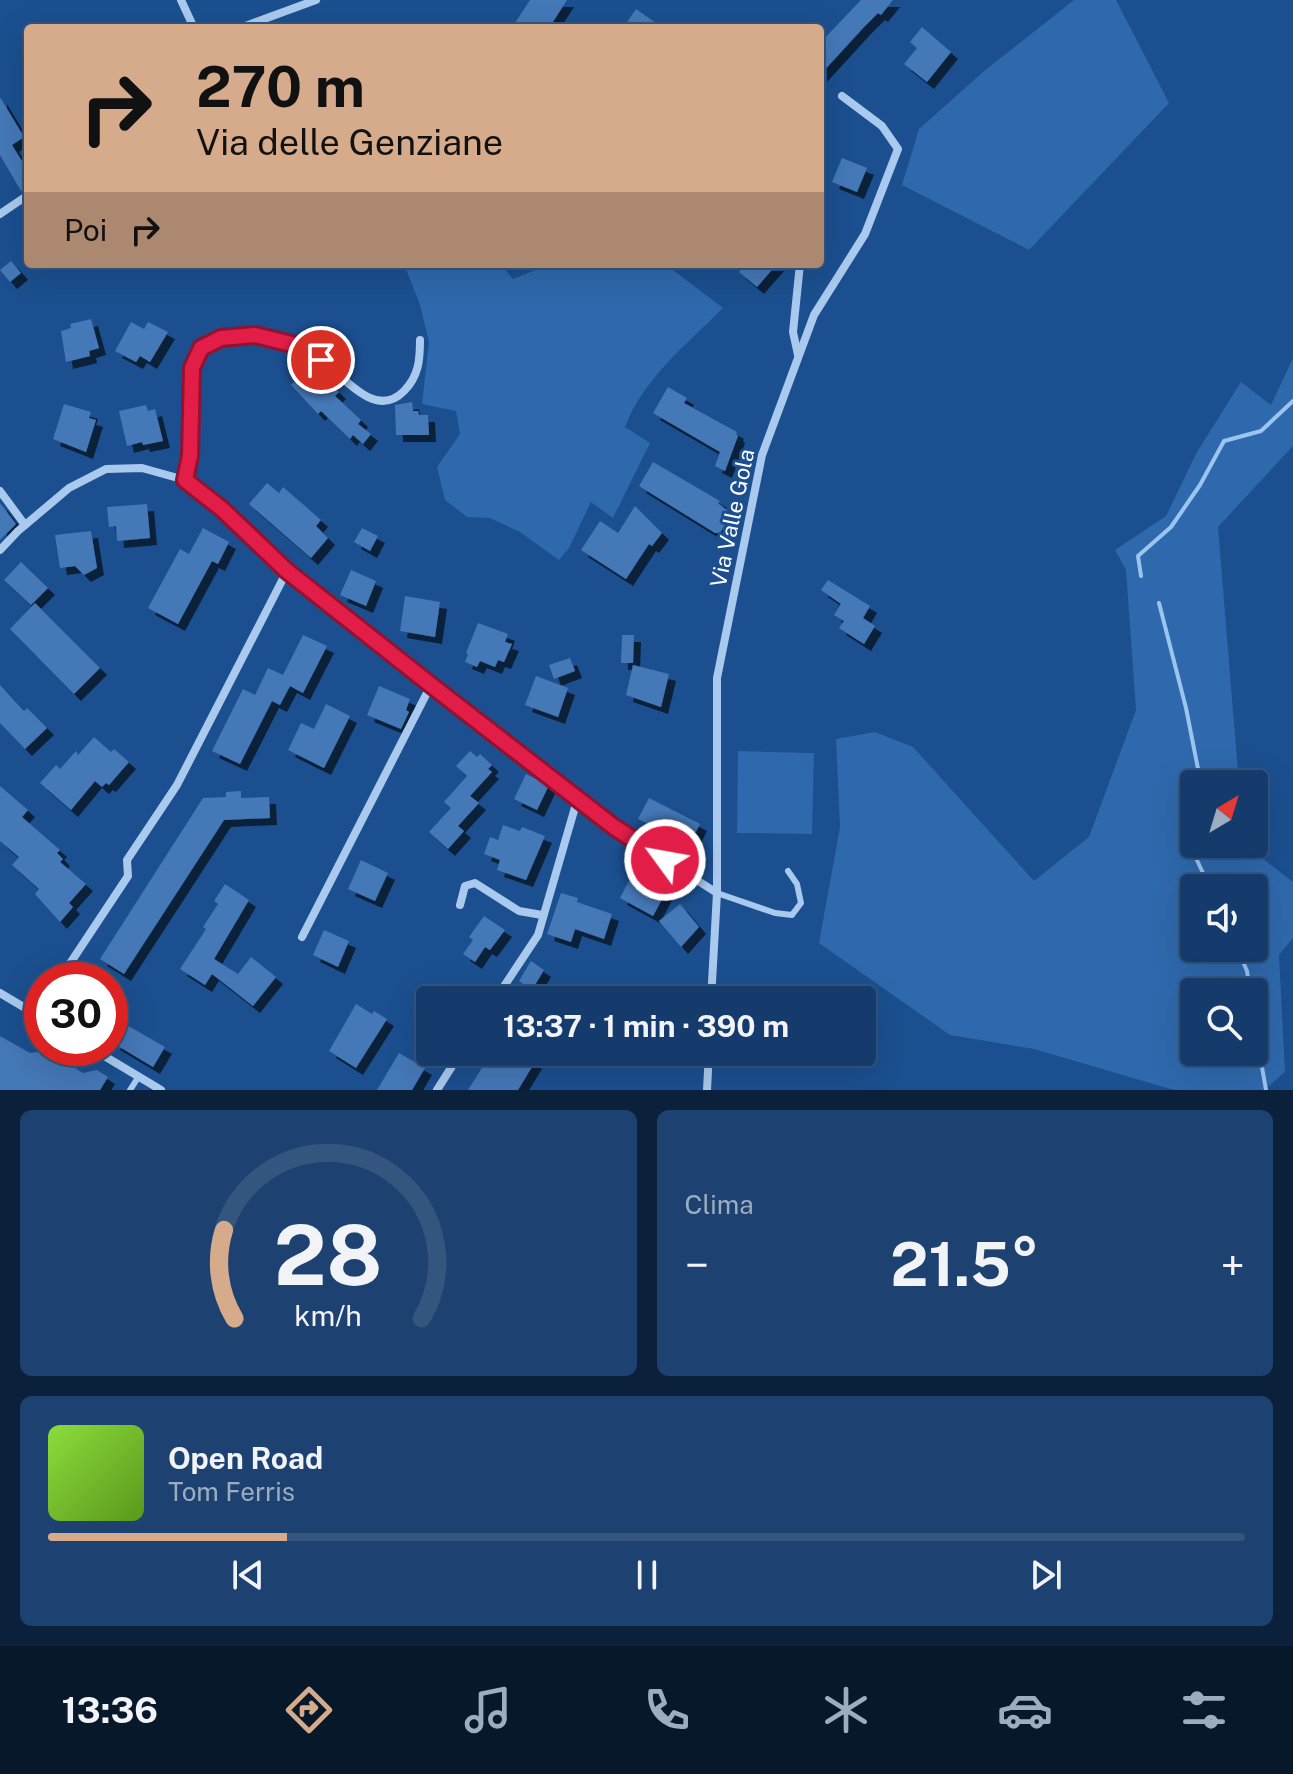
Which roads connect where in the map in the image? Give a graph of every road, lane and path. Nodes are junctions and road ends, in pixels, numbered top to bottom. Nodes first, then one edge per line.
1 (181, 0) edge
2 (316, 0) edge
3 (192, 24) edge
4 (251, 24) edge
5 (842, 96) dead end
6 (24, 198) edge
7 (0, 214) edge
8 (800, 268) edge
9 (420, 340) dead end
10 (798, 356) junction
11 (185, 480) junction
12 (0, 491) edge
13 (25, 525) junction
14 (0, 550) edge
15 (287, 571) junction
16 (431, 685) junction
17 (578, 797) junction
18 (788, 871) dead end
19 (717, 893) junction
20 (460, 905) dead end
21 (542, 915) junction
22 (302, 937) dead end
23 (71, 962) edge
24 (504, 986) edge
25 (712, 986) edge
26 (0, 993) edge
27 (24, 1007) edge
28 (122, 1066) edge
29 (452, 1066) edge
30 (708, 1066) edge
31 (139, 1076) junction
32 (130, 1090) edge
33 (161, 1090) edge
34 (437, 1090) edge
35 (707, 1090) edge

1 - 3 street
2 - 4 street
5 - 10 street, Via Valle Gola
6 - 7 street
8 - 10 street
9 - 11 street
10 - 19 street, Via Valle Gola
11 - 13 street
11 - 15 street
12 - 13 street
13 - 14 street
15 - 16 street
15 - 23 street
16 - 17 street
16 - 22 street
17 - 19 street
17 - 21 street
18 - 19 lane
19 - 25 street, Via Valle Gola
20 - 21 street
21 - 24 street
26 - 27 street
28 - 31 street
29 - 34 street
30 - 35 street
31 - 32 lane
31 - 33 street

